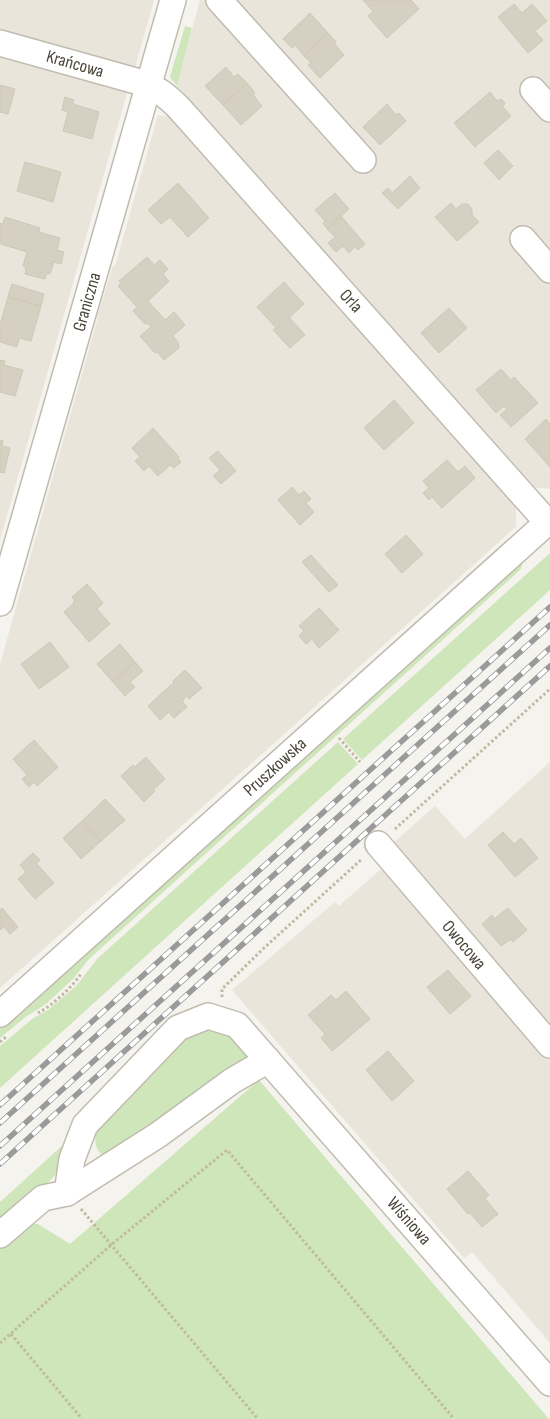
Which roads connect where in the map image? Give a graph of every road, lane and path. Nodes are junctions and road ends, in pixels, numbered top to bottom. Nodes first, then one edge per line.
1 (173, 0) edge
2 (219, 0) edge
3 (0, 43) edge
4 (149, 86) junction
5 (533, 90) dead end
6 (550, 109) edge
7 (363, 160) dead end
8 (523, 239) dead end
9 (550, 270) edge
10 (549, 521) edge
11 (2, 587) edge
12 (338, 738) dead end
13 (360, 762) dead end
14 (378, 844) dead end
15 (0, 1014) edge
16 (550, 1046) edge
17 (268, 1060) junction
18 (67, 1193) junction
19 (0, 1235) edge
20 (111, 1245) junction
21 (11, 1334) junction
22 (0, 1343) edge
23 (550, 1383) edge
24 (82, 1419) edge
25 (258, 1419) edge
26 (454, 1419) edge

1 - 4 street, Graniczna
2 - 7 street
3 - 4 street, Krańcowa
4 - 10 street, Orla
4 - 11 street, Graniczna
5 - 6 street
8 - 9 street
10 - 15 street, Pruszkowska
12 - 13 path
14 - 16 street, Owocowa
17 - 18 street
17 - 18 street, Wiśniowa
17 - 23 street, Wiśniowa
18 - 19 street
18 - 20 path
20 - 21 path
20 - 25 path
20 - 26 path
21 - 22 path
21 - 24 path

